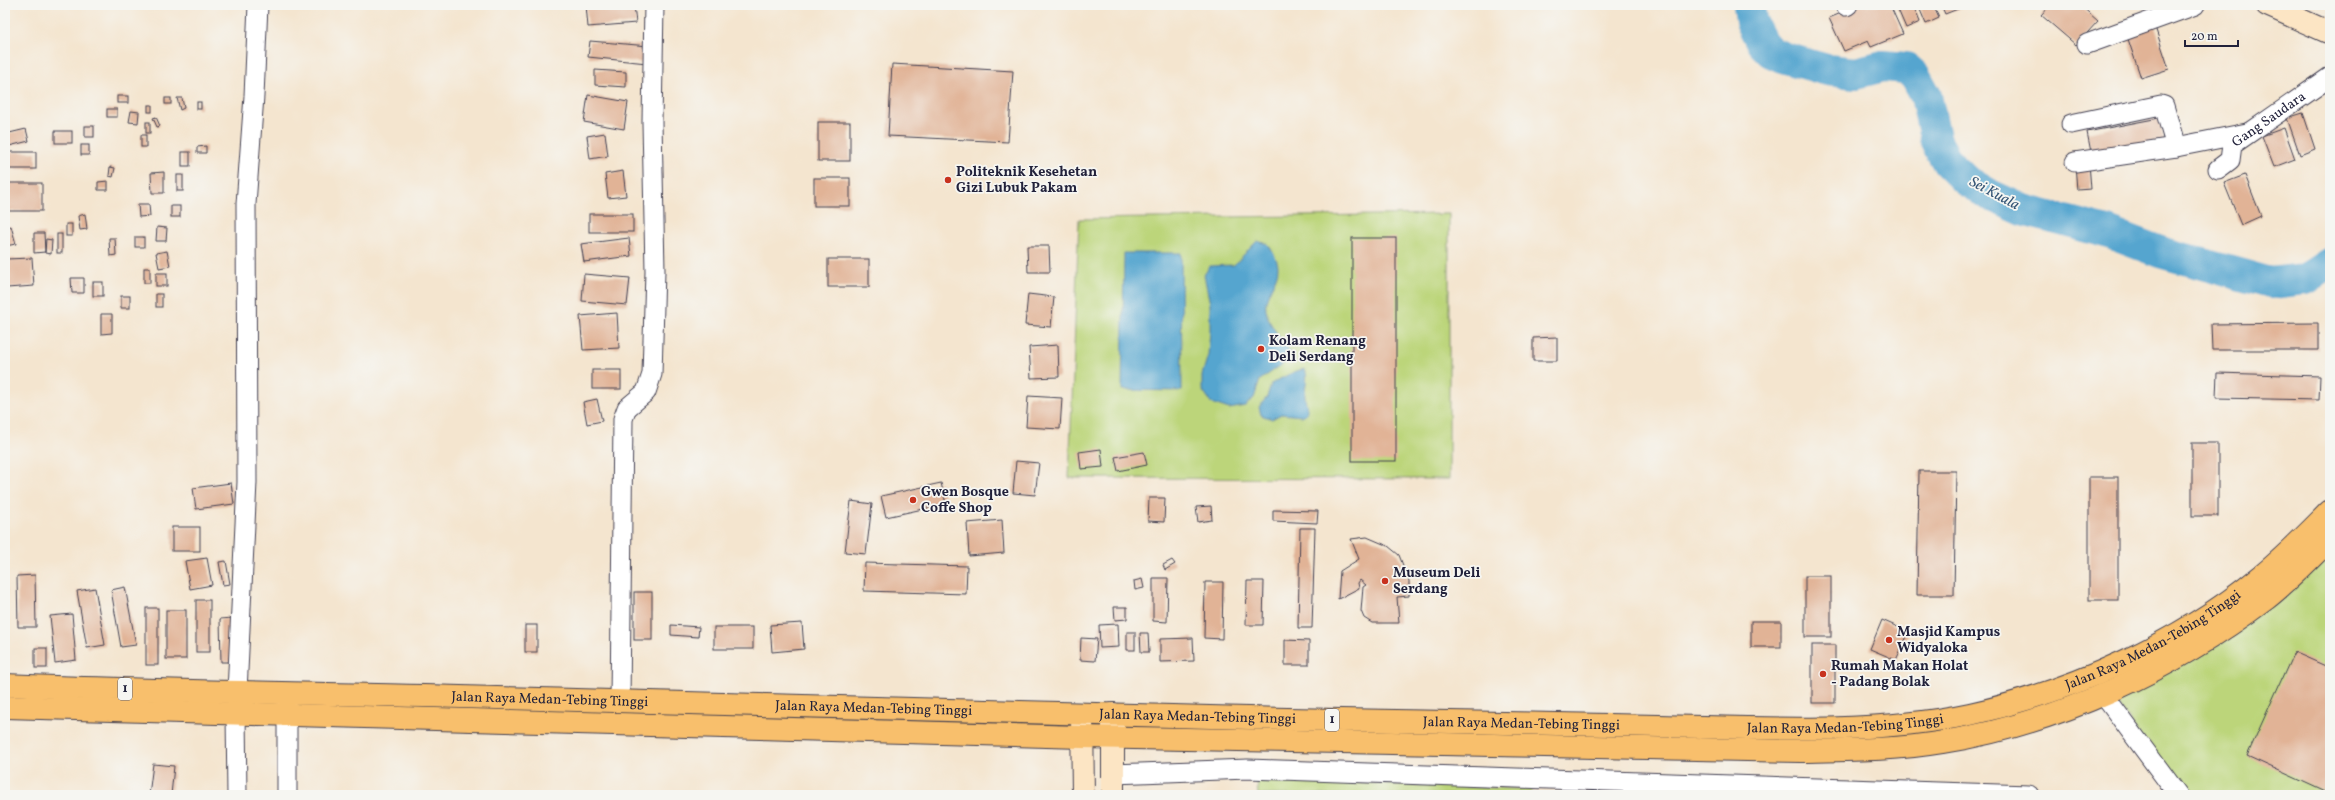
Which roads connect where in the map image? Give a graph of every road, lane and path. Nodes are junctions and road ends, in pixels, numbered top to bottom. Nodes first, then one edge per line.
1 (258, 5) edge
2 (654, 5) edge
3 (2195, 5) edge
4 (2267, 5) edge
5 (2330, 33) edge
6 (2087, 44) dead end
7 (2330, 77) edge
8 (2071, 124) dead end
9 (2247, 133) junction
10 (2176, 147) junction
11 (2075, 162) dead end
12 (2218, 170) dead end
13 (2330, 511) edge
14 (2330, 539) edge
15 (5, 685) edge
16 (241, 692) junction
17 (280, 692) junction
18 (2103, 694) junction
19 (620, 702) junction
20 (5, 707) edge
21 (241, 714) junction
22 (1082, 714) junction
23 (1113, 714) junction
24 (281, 715) junction
25 (1082, 737) junction
26 (1113, 738) junction
27 (1113, 774) junction
28 (1672, 789) edge
29 (1733, 790) edge
30 (1892, 793) edge
31 (1971, 794) edge
32 (2172, 794) edge
33 (237, 795) edge
34 (287, 795) edge
35 (1083, 795) edge
36 (1113, 795) edge
37 (2029, 795) edge

1 - 16 street
2 - 19 street
3 - 6 street
4 - 5 street
7 - 9 street, Gang Saudara
8 - 10 street
9 - 10 street
9 - 12 street, Gang Saudara
10 - 11 street
13 - 23 highway, Jalan Raya Medan-Tebing Tinggi / 1
14 - 18 highway, Jalan Raya Medan-Tebing Tinggi / 1
15 - 16 highway, Jalan Raya Medan-Tebing Tinggi / 1
16 - 17 highway, Jalan Raya Medan-Tebing Tinggi / 1
17 - 19 highway, Jalan Raya Medan-Tebing Tinggi / 1
17 - 24 street
18 - 26 highway, Jalan Raya Medan-Tebing Tinggi / 1
18 - 32 street
19 - 22 highway, Jalan Raya Medan-Tebing Tinggi / 1
20 - 21 highway, Jalan Raya Medan-Tebing Tinggi / 1
21 - 24 highway, Jalan Raya Medan-Tebing Tinggi / 1
21 - 33 street
22 - 23 highway, Jalan Raya Medan-Tebing Tinggi / 1
22 - 25 street
23 - 26 street
24 - 25 highway, Jalan Raya Medan-Tebing Tinggi / 1
24 - 34 street
25 - 26 highway, Jalan Raya Medan-Tebing Tinggi / 1
25 - 35 street
26 - 27 street
27 - 28 street
27 - 36 street
28 - 29 street
29 - 30 street
30 - 31 street
31 - 37 street

